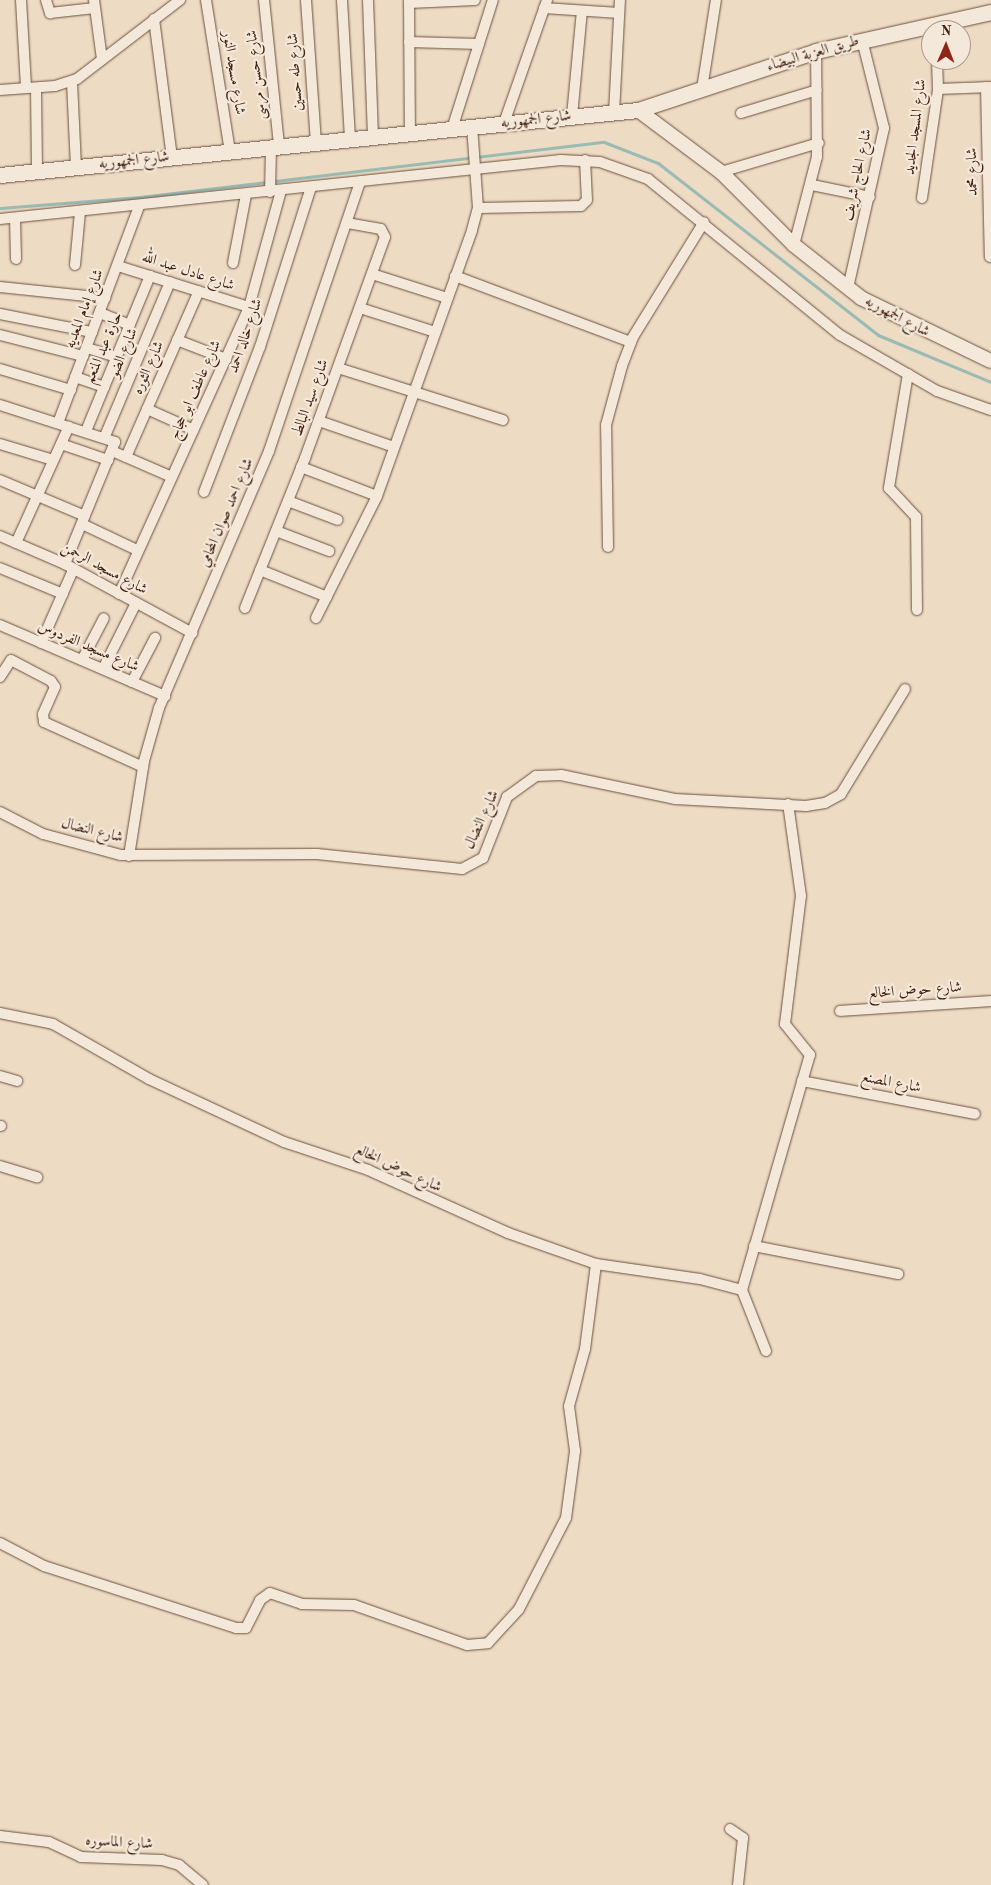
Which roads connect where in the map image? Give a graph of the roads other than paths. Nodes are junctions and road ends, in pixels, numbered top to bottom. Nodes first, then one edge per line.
1 (21, 0) edge
2 (46, 0) edge
3 (180, 0) edge
4 (206, 0) edge
5 (264, 0) edge
6 (306, 0) edge
7 (342, 0) edge
8 (368, 0) edge
9 (453, 0) edge
10 (475, 0) edge
11 (493, 0) edge
12 (620, 0) edge
13 (716, 0) edge
14 (409, 1) edge
15 (95, 4) edge
16 (166, 4) edge
17 (545, 4) edge
18 (582, 10) junction
19 (619, 12) junction
20 (991, 12) edge
21 (154, 19) junction
22 (958, 20) edge
23 (921, 29) edge
24 (862, 40) junction
25 (409, 42) junction
26 (479, 44) junction
27 (816, 52) junction
28 (102, 59) junction
29 (937, 70) edge
30 (72, 82) junction
31 (989, 87) edge
32 (31, 88) junction
33 (702, 89) junction
34 (938, 89) junction
35 (0, 90) edge
36 (817, 90) junction
37 (638, 110) junction
38 (614, 113) junction
39 (741, 113) dead end
40 (572, 116) junction
41 (504, 123) junction
42 (452, 129) junction
43 (473, 130) junction
44 (410, 133) junction
45 (373, 137) junction
46 (350, 139) junction
47 (316, 143) junction
48 (819, 143) junction
49 (274, 149) junction
50 (230, 151) junction
51 (172, 157) junction
52 (585, 160) junction
53 (476, 165) junction
54 (76, 167) junction
55 (37, 171) junction
56 (721, 172) junction
57 (0, 175) edge
58 (360, 182) junction
59 (812, 185) junction
60 (311, 187) junction
61 (274, 189) junction
62 (246, 195) junction
63 (870, 197) junction
64 (922, 198) dead end
65 (139, 206) junction
66 (478, 208) junction
67 (80, 212) junction
68 (15, 218) junction
69 (0, 219) edge
70 (704, 222) junction
71 (347, 223) junction
72 (794, 245) junction
73 (990, 257) dead end
74 (16, 259) dead end
75 (233, 262) dead end
76 (75, 265) dead end
77 (118, 266) junction
78 (372, 274) junction
79 (150, 276) junction
80 (454, 276) junction
81 (170, 282) junction
82 (0, 287) edge
83 (848, 288) junction
84 (199, 291) junction
85 (105, 298) junction
86 (447, 298) junction
87 (249, 307) junction
88 (360, 308) junction
89 (100, 313) junction
90 (0, 314) edge
91 (130, 325) junction
92 (92, 332) junction
93 (434, 332) junction
94 (0, 335) edge
95 (177, 340) junction
96 (631, 342) junction
97 (85, 352) junction
98 (116, 358) junction
99 (226, 359) junction
100 (991, 361) edge
101 (338, 368) junction
102 (0, 369) edge
103 (908, 374) junction
104 (75, 377) junction
105 (104, 386) junction
106 (70, 390) junction
107 (413, 392) junction
108 (0, 405) edge
109 (147, 409) junction
110 (991, 410) edge
111 (504, 420) dead end
112 (319, 421) junction
113 (58, 422) junction
114 (69, 426) junction
115 (194, 430) junction
116 (86, 431) junction
117 (104, 436) junction
118 (0, 444) edge
119 (60, 444) junction
120 (394, 447) junction
121 (112, 451) junction
122 (126, 457) junction
123 (53, 460) junction
124 (301, 467) junction
125 (172, 477) junction
126 (0, 480) edge
127 (204, 492) dead end
128 (37, 496) junction
129 (377, 496) junction
130 (288, 500) junction
131 (84, 520) junction
132 (338, 520) dead end
133 (276, 531) junction
134 (0, 536) edge
135 (16, 543) junction
136 (608, 547) dead end
137 (134, 549) dead end
138 (329, 551) dead end
139 (69, 567) junction
140 (0, 568) edge
141 (260, 570) junction
142 (63, 594) junction
143 (120, 594) junction
144 (327, 597) junction
145 (136, 603) junction
146 (244, 608) dead end
147 (917, 610) dead end
148 (104, 618) dead end
149 (316, 618) dead end
150 (0, 624) edge
151 (192, 633) junction
152 (155, 638) dead end
153 (41, 642) junction
154 (82, 660) junction
155 (103, 669) junction
156 (1, 673) edge
157 (132, 682) junction
158 (905, 690) dead end
159 (165, 696) junction
160 (143, 767) junction
161 (788, 804) junction
162 (0, 812) edge
163 (130, 856) junction
164 (991, 1001) edge
165 (840, 1011) dead end
166 (0, 1013) edge
167 (0, 1076) edge
168 (17, 1080) dead end
169 (802, 1081) junction
170 (975, 1114) dead end
171 (0, 1166) edge
172 (38, 1177) dead end
173 (754, 1246) junction
174 (596, 1264) junction
175 (898, 1274) dead end
176 (742, 1290) junction
177 (766, 1351) dead end
178 (0, 1543) edge
179 (730, 1830) dead end
180 (0, 1836) edge
181 (203, 1885) edge
182 (738, 1885) edge

1 - 32 street
2 - 15 street
3 - 16 street
4 - 50 street, شارع مسجد النور
5 - 49 street, شارع حسن مرسى
6 - 47 street, شارع طه حسين
7 - 46 street
8 - 45 street
9 - 10 street
9 - 14 street
11 - 26 street
12 - 19 street
13 - 33 street
14 - 25 street
15 - 28 street
16 - 21 street
17 - 18 street
17 - 41 street
18 - 19 street
18 - 40 street
19 - 38 street
20 - 22 main road, طريق العزبة البيضاء
21 - 28 street
21 - 51 street
23 - 24 main road, طريق العزبة البيضاء
24 - 27 main road, طريق العزبة البيضاء
24 - 63 street, شارع الحاج شريف
25 - 26 street
25 - 44 street
26 - 42 street
27 - 33 main road, طريق العزبة البيضاء
27 - 36 street
28 - 30 street
29 - 34 street, شارع المسجد الجديد
30 - 32 street
30 - 54 street
31 - 34 street
31 - 73 street, شارع محمد
32 - 35 street
32 - 55 street
33 - 37 main road, طريق العزبة البيضاء
34 - 64 street, شارع المسجد الجديد
36 - 39 street
36 - 48 street
37 - 38 main road, شارع الجمهوريه
37 - 56 street, شارع الجمهوريه
38 - 40 main road, شارع الجمهوريه
40 - 41 main road, شارع الجمهوريه
41 - 43 main road, شارع الجمهوريه
42 - 43 main road, شارع الجمهوريه
42 - 44 main road, شارع الجمهوريه
43 - 53 street
44 - 45 main road, شارع الجمهوريه
45 - 46 main road, شارع الجمهوريه
46 - 47 main road, شارع الجمهوريه
47 - 49 main road, شارع الجمهوريه
48 - 56 street
48 - 59 street
49 - 50 main road, شارع الجمهوريه
49 - 61 street, شارع حسن مرسى
50 - 51 main road, شارع الجمهوريه
51 - 54 main road, شارع الجمهوريه
52 - 53 street
52 - 66 street
52 - 70 street
53 - 58 street
53 - 66 street
54 - 55 main road, شارع الجمهوريه
55 - 57 main road, شارع الجمهوريه
56 - 72 street, شارع الجمهوريه
58 - 60 street
58 - 71 street, شارع احمد صوان المحامي
59 - 63 street
59 - 72 street
60 - 61 street
60 - 127 street, شارع خالد احمد
61 - 62 street
61 - 87 street, شارع عاطف ابو حجاج
62 - 65 street
62 - 75 street
63 - 83 street, شارع الحاج شريف
65 - 67 street
65 - 77 street, شارع إمام المعديه
66 - 80 street
67 - 68 street
67 - 76 street
68 - 69 street
68 - 74 street
70 - 96 street
70 - 103 street
71 - 78 street, شارع سيد البالط
71 - 151 street, شارع احمد صوان المحامي
72 - 83 street, شارع الجمهوريه
77 - 79 street, شارع عادل عبد الله
77 - 85 street, شارع إمام المعديه
78 - 86 street
78 - 88 street, شارع سيد البالط
79 - 81 street, شارع عادل عبد الله
79 - 91 street, حارة عبد المنعم
80 - 86 street
80 - 96 street
81 - 84 street, شارع عادل عبد الله
81 - 117 street, شارع الضو
82 - 85 street
83 - 100 street, شارع الجمهوريه
84 - 87 street, شارع عادل عبد الله
84 - 95 street, شارع الثوره
85 - 89 street, شارع إمام المعديه
86 - 93 street
87 - 99 street, شارع عاطف ابو حجاج
88 - 93 street
88 - 101 street, شارع سيد البالط
89 - 91 street
89 - 92 street, شارع إمام المعديه
90 - 92 street
91 - 98 street, حارة عبد المنعم
92 - 97 street, شارع إمام المعديه
93 - 107 street
94 - 97 street
95 - 99 street
95 - 109 street, شارع الثوره
96 - 136 street
97 - 98 street
97 - 104 street, شارع إمام المعديه
98 - 105 street, حارة عبد المنعم
99 - 115 street, شارع عاطف ابو حجاج
101 - 107 street
101 - 112 street, شارع سيد البالط
102 - 106 street
103 - 110 street
103 - 147 street
104 - 105 street
104 - 106 street, شارع إمام المعديه
105 - 116 street, حارة عبد المنعم
106 - 113 street, شارع إمام المعديه
107 - 111 street
107 - 120 street
108 - 113 street
109 - 115 street
109 - 122 street, شارع الثوره
112 - 120 street
112 - 124 street, شارع سيد البالط
113 - 114 street
114 - 116 street
114 - 119 street
115 - 125 street, شارع عاطف ابو حجاج
116 - 117 street
117 - 121 street
118 - 123 street
119 - 121 street
119 - 123 street
120 - 129 street
121 - 122 street
121 - 131 street
122 - 125 street
123 - 128 street
124 - 129 street
124 - 130 street, شارع سيد البالط
125 - 143 street, شارع عاطف ابو حجاج
126 - 128 street
128 - 131 street
128 - 135 street
129 - 144 street
130 - 132 street
130 - 133 street, شارع سيد البالط
131 - 137 street
131 - 139 street
133 - 138 street
133 - 141 street, شارع سيد البالط
134 - 135 street, شارع مسجد الرحمن
135 - 139 street, شارع مسجد الرحمن
139 - 142 street
139 - 143 street, شارع مسجد الرحمن
140 - 142 street
141 - 144 street
141 - 146 street, شارع سيد البالط
142 - 153 street
143 - 145 street, شارع مسجد الرحمن
144 - 149 street
145 - 151 street, شارع مسجد الرحمن
145 - 155 street
148 - 154 street
150 - 153 street, شارع مسجد الفردوس
151 - 159 street, شارع احمد صوان المحامي
152 - 157 street
153 - 154 street, شارع مسجد الفردوس
154 - 155 street, شارع مسجد الفردوس
155 - 157 street, شارع مسجد الفردوس
156 - 160 street
157 - 159 street, شارع مسجد الفردوس
158 - 161 street, شارع النضال
159 - 160 street, شارع احمد صوان المحامي
160 - 163 street, شارع احمد صوان المحامي
161 - 163 street, شارع النضال
161 - 169 street
162 - 163 street, شارع النضال
164 - 165 street, شارع حوض الخالع
166 - 174 street, شارع حوض الخالع
167 - 168 street
169 - 170 street, شارع المصنع
169 - 173 street
171 - 172 street
173 - 175 street
173 - 176 street
174 - 176 street, شارع حوض الخالع
174 - 178 street
176 - 177 street
179 - 182 street
180 - 181 street, شارع الماسوره

